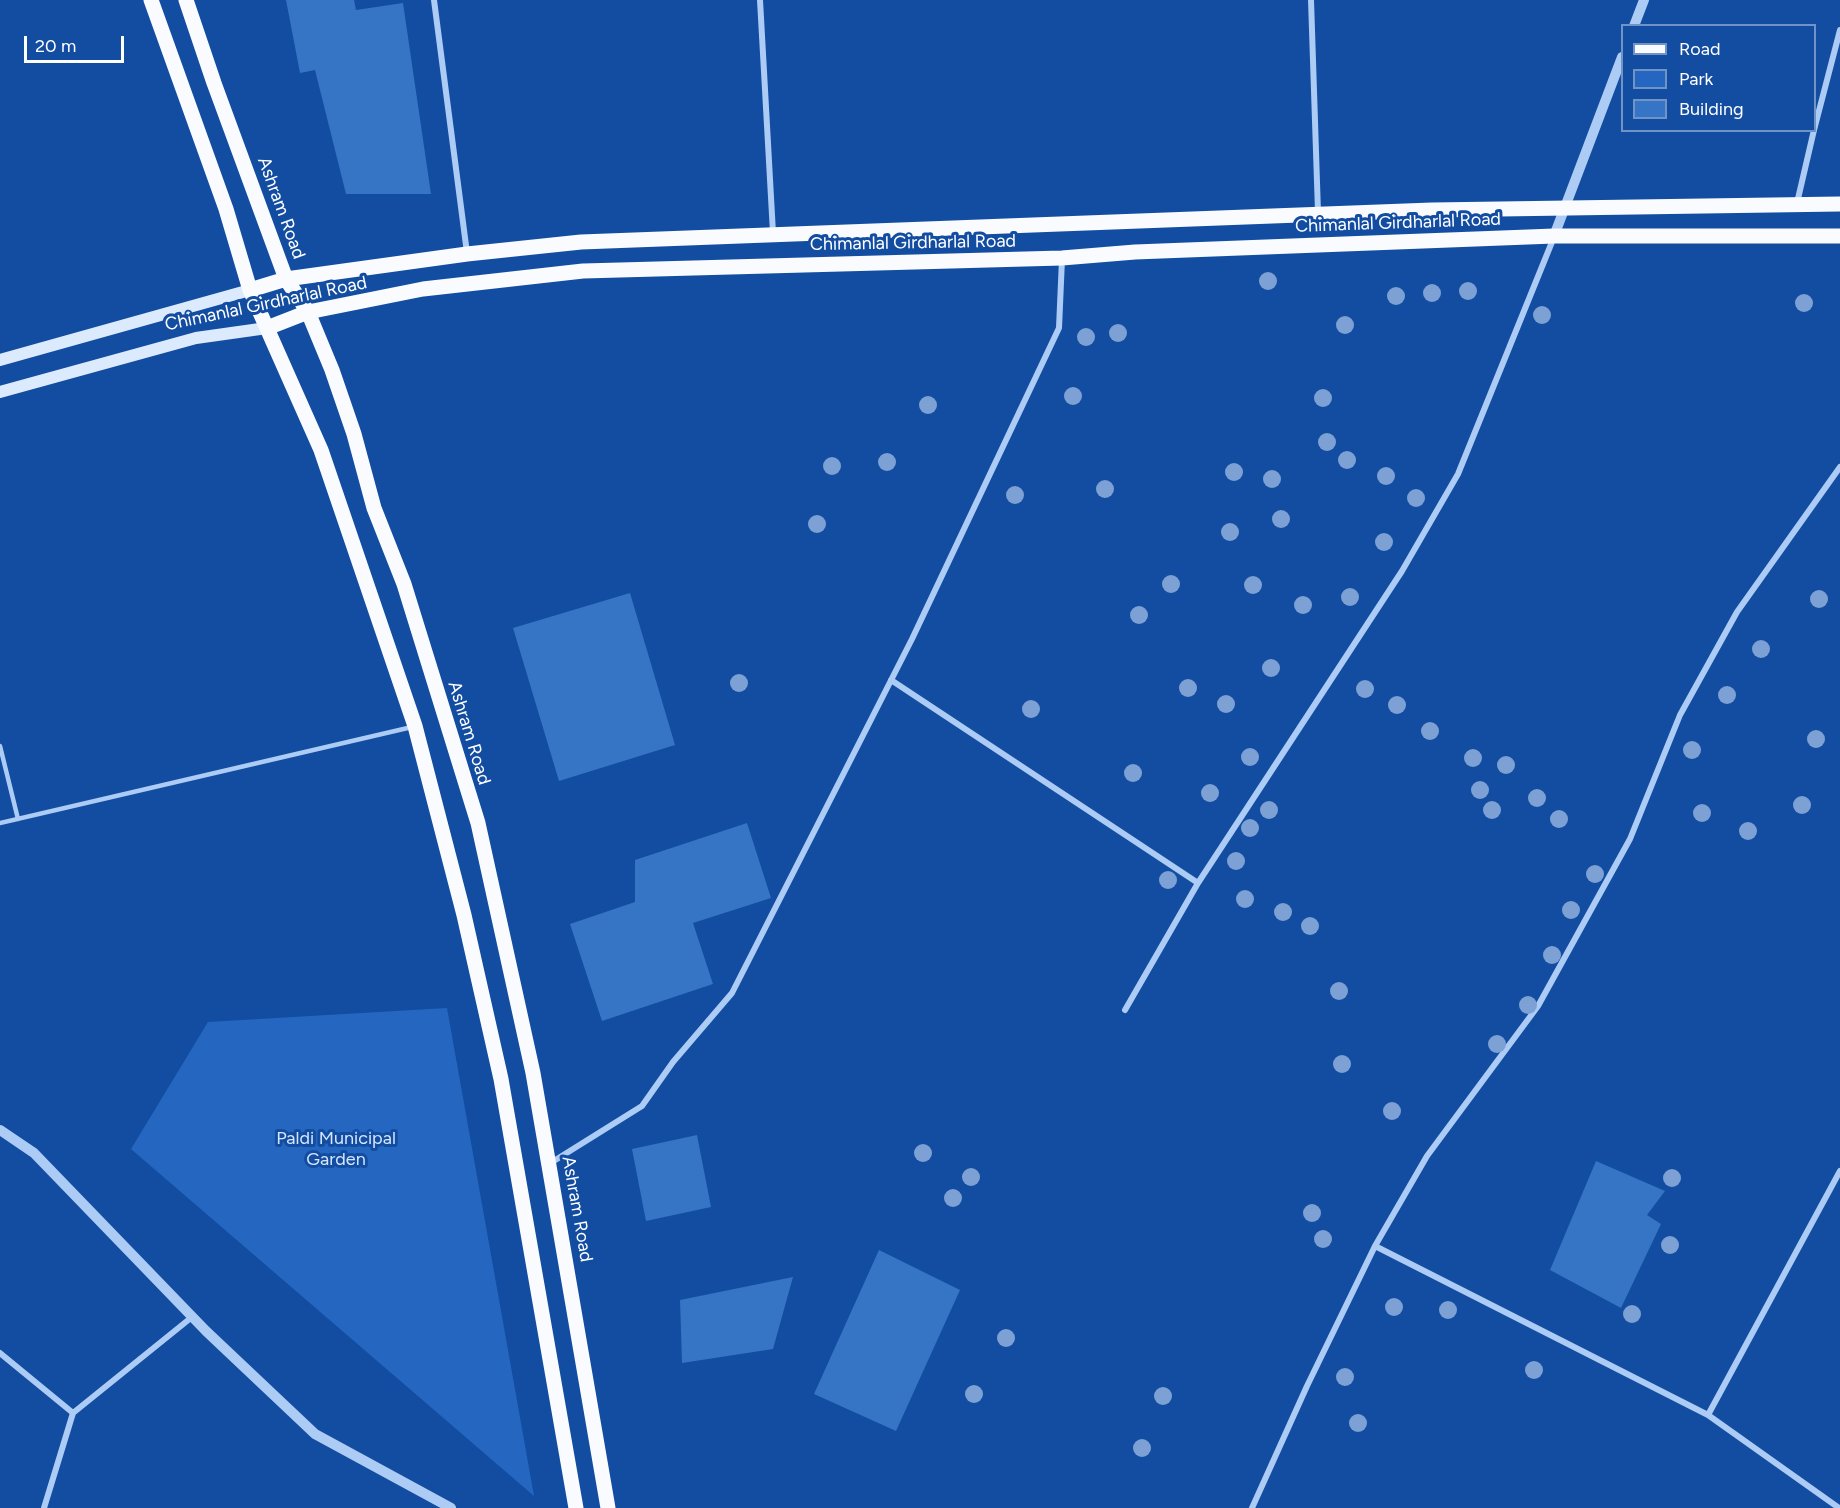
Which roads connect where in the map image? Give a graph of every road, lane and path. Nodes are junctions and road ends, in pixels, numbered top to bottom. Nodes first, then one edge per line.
1 (152, 0) edge
2 (186, 0) edge
3 (434, 0) edge
4 (760, 0) edge
5 (1311, 0) edge
6 (1644, 0) edge
7 (1635, 24) edge
8 (1840, 30) edge
9 (1621, 62) edge
10 (1816, 122) edge
11 (1814, 132) edge
12 (1797, 204) junction
13 (1840, 204) edge
14 (1567, 207) junction
15 (1318, 216) junction
16 (773, 236) junction
17 (1554, 236) junction
18 (1840, 236) edge
19 (467, 254) junction
20 (1062, 258) junction
21 (286, 279) junction
22 (250, 290) junction
23 (308, 312) junction
24 (267, 328) junction
25 (0, 360) edge
26 (0, 392) edge
27 (1840, 466) edge
28 (891, 680) junction
29 (415, 726) junction
30 (0, 746) edge
31 (18, 819) junction
32 (0, 824) edge
33 (1198, 883) junction
34 (1125, 1010) dead end
35 (0, 1130) edge
36 (549, 1164) junction
37 (1839, 1174) edge
38 (1375, 1246) junction
39 (192, 1317) junction
40 (0, 1353) edge
41 (74, 1413) junction
42 (1708, 1415) junction
43 (44, 1508) edge
44 (451, 1508) edge
45 (576, 1508) edge
46 (608, 1508) edge
47 (1252, 1508) edge
48 (1839, 1508) edge

1 - 22 main road
2 - 21 main road, Ashram Road
3 - 19 street
4 - 16 street
5 - 15 street
6 - 7 street
8 - 10 street
9 - 14 street
11 - 12 street
12 - 13 main road, Chimanlal Girdharlal Road
12 - 14 main road, Chimanlal Girdharlal Road
14 - 15 main road, Chimanlal Girdharlal Road
14 - 17 street
15 - 16 main road, Chimanlal Girdharlal Road
16 - 19 main road, Chimanlal Girdharlal Road
17 - 18 main road, Chimanlal Girdharlal Road
17 - 20 main road, Chimanlal Girdharlal Road
17 - 33 street
19 - 21 main road, Chimanlal Girdharlal Road
20 - 23 main road, Chimanlal Girdharlal Road
20 - 28 street
21 - 22 main road, Chimanlal Girdharlal Road
21 - 23 main road, Ashram Road
22 - 24 main road
22 - 25 main road, Chimanlal Girdharlal Road
23 - 24 main road, Chimanlal Girdharlal Road
23 - 36 main road, Ashram Road
24 - 26 main road, Chimanlal Girdharlal Road
24 - 29 main road
27 - 38 street
28 - 33 street
28 - 36 street
29 - 31 lane
29 - 45 main road
30 - 31 lane
31 - 32 lane
33 - 34 street
35 - 39 street
36 - 46 main road, Ashram Road
37 - 42 street
38 - 42 street
38 - 47 street
39 - 41 street
39 - 44 street
40 - 41 street
41 - 43 street
42 - 48 street

